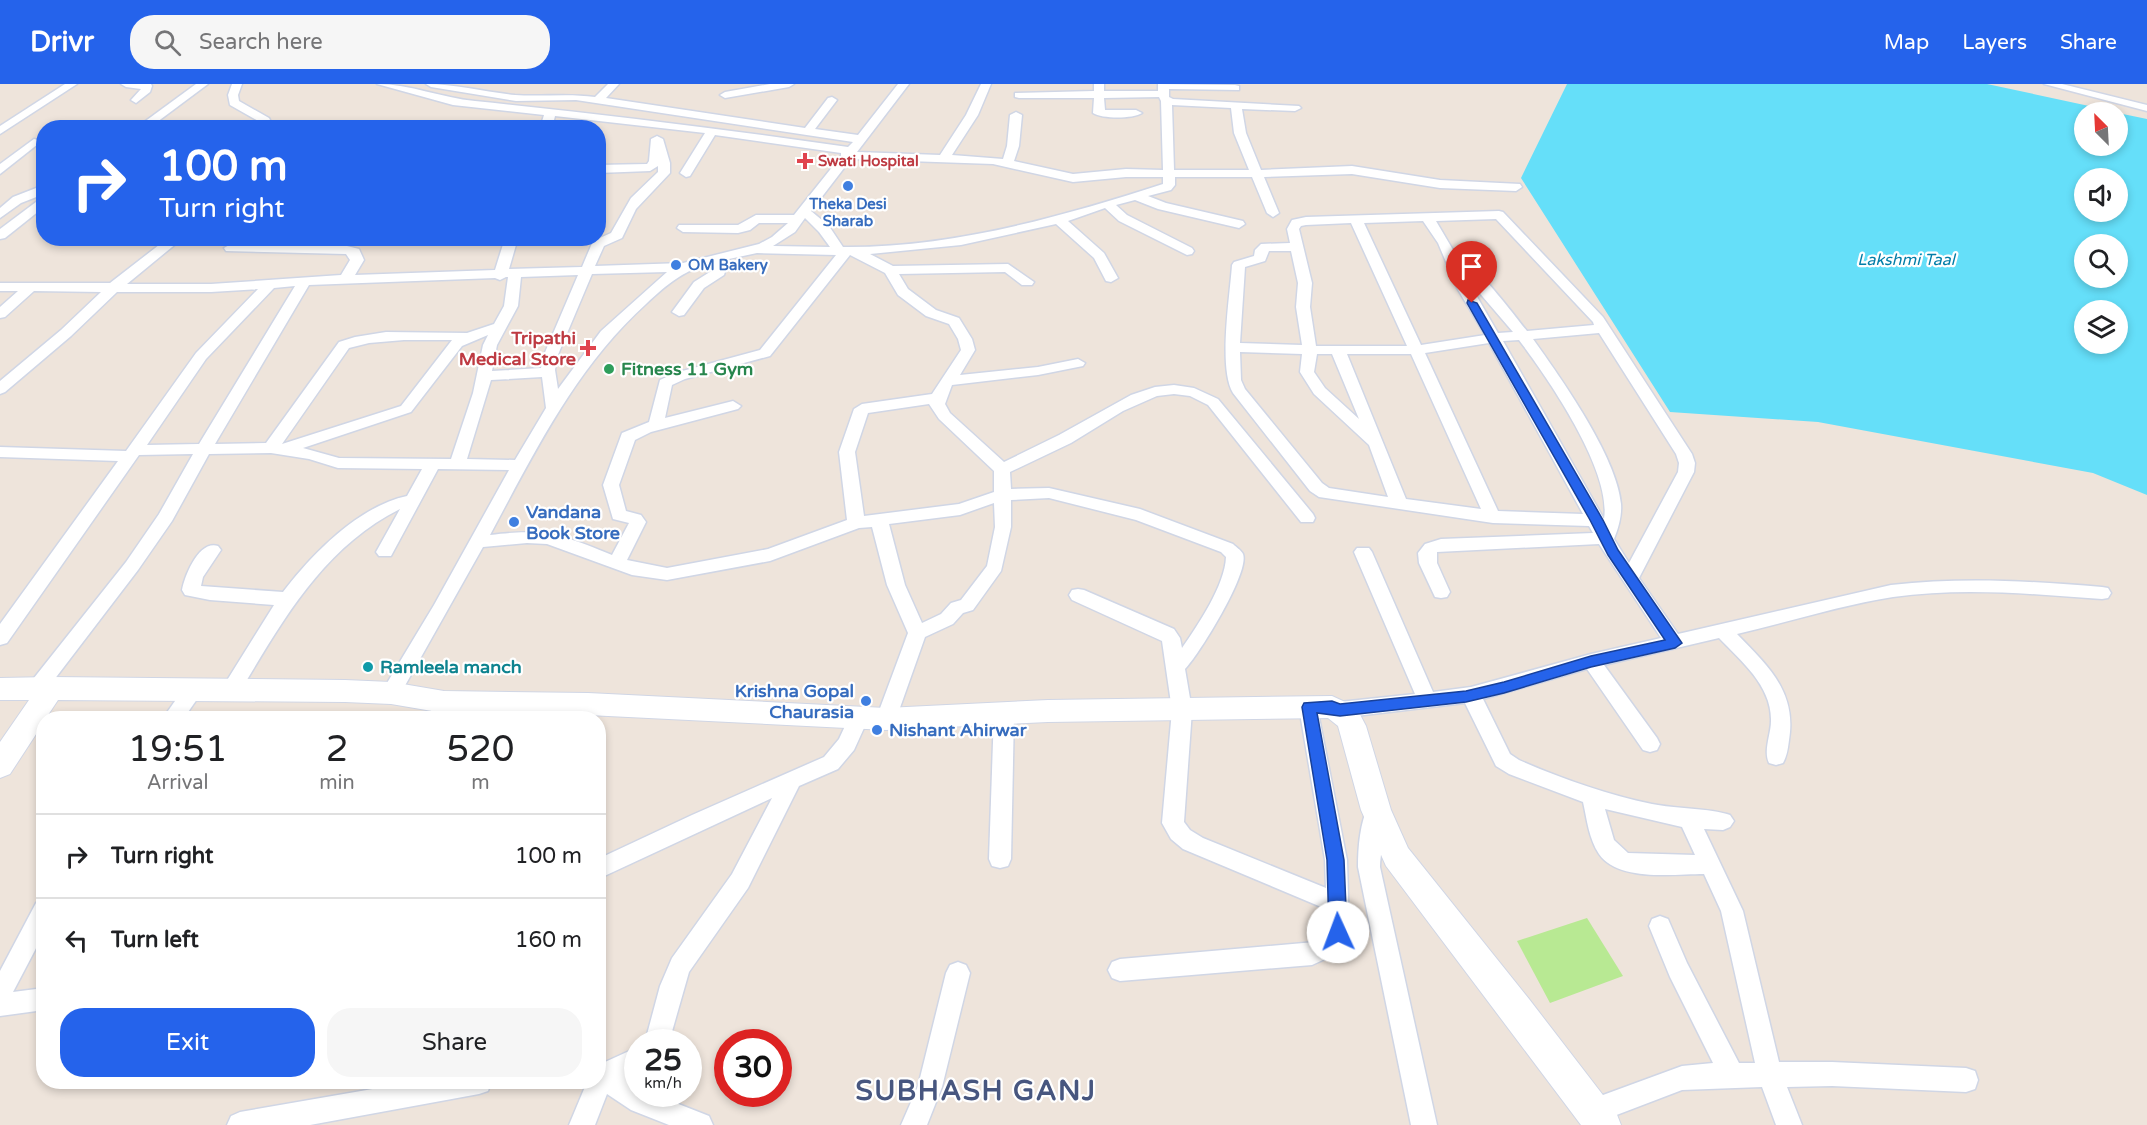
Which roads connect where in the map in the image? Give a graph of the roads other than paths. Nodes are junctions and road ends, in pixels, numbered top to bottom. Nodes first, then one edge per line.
1 (72, 84) edge
2 (126, 84) edge
3 (203, 84) edge
4 (237, 84) edge
5 (382, 84) edge
6 (436, 84) edge
7 (614, 84) edge
8 (789, 84) edge
9 (904, 84) edge
10 (986, 84) edge
11 (2049, 84) edge
12 (573, 86) dead end
13 (1235, 88) dead end
14 (1099, 89) edge
15 (1164, 91) edge
16 (725, 95) dead end
17 (1019, 95) dead end
18 (553, 96) junction
19 (136, 100) dead end
20 (598, 100) junction
21 (832, 100) dead end
22 (1236, 105) junction
23 (1295, 108) dead end
24 (2147, 108) edge
25 (550, 112) junction
26 (1136, 113) dead end
27 (1016, 115) dead end
28 (152, 120) edge
29 (265, 120) edge
30 (548, 120) edge
31 (670, 125) junction
32 (0, 131) edge
33 (712, 131) junction
34 (807, 132) junction
35 (657, 139) junction
36 (860, 139) junction
37 (34, 142) dead end
38 (848, 153) junction
39 (944, 158) junction
40 (1007, 163) junction
41 (606, 169) edge
42 (0, 170) edge
43 (664, 173) junction
44 (686, 173) junction
45 (703, 173) dead end
46 (1168, 173) junction
47 (1257, 174) junction
48 (1516, 187) dead end
49 (36, 192) edge
50 (1137, 196) junction
51 (1109, 205) junction
52 (36, 206) edge
53 (1273, 213) dead end
54 (0, 214) edge
55 (801, 215) junction
56 (1427, 217) junction
57 (1059, 220) junction
58 (1356, 220) junction
59 (1239, 224) dead end
60 (683, 228) dead end
61 (0, 235) edge
62 (606, 240) edge
63 (165, 246) edge
64 (509, 246) edge
65 (597, 246) edge
66 (1298, 247) junction
67 (231, 248) dead end
68 (757, 250) junction
69 (847, 251) junction
70 (1187, 251) dead end
71 (1450, 254) junction
72 (723, 258) junction
73 (684, 267) junction
74 (890, 270) junction
75 (585, 272) junction
76 (515, 275) junction
77 (500, 276) junction
78 (1111, 278) dead end
79 (346, 279) junction
80 (1027, 282) dead end
81 (304, 283) junction
82 (269, 285) junction
83 (0, 287) edge
84 (32, 287) junction
85 (113, 288) junction
86 (679, 312) dead end
87 (0, 314) edge
88 (500, 327) junction
89 (1604, 328) junction
90 (1525, 336) junction
91 (468, 337) junction
92 (1494, 339) junction
93 (1233, 347) junction
94 (1310, 350) junction
95 (1417, 350) junction
96 (1338, 351) junction
97 (1078, 363) dead end
98 (549, 372) junction
99 (485, 376) junction
100 (950, 381) junction
101 (0, 389) edge
102 (938, 398) junction
103 (733, 406) dead end
104 (553, 408) junction
105 (399, 412) junction
106 (657, 425) junction
107 (391, 428) dead end
108 (1376, 442) junction
109 (204, 449) junction
110 (276, 449) junction
111 (0, 453) edge
112 (133, 453) junction
113 (433, 464) junction
114 (457, 465) junction
115 (520, 465) junction
116 (1002, 469) junction
117 (1002, 495) junction
118 (416, 500) junction
119 (1399, 504) junction
120 (1493, 517) junction
121 (1307, 518) dead end
122 (879, 520) junction
123 (1596, 520) junction
124 (856, 523) junction
125 (1606, 538) junction
126 (476, 542) junction
127 (212, 550) dead end
128 (385, 552) dead end
129 (1363, 552) dead end
130 (617, 562) junction
131 (1629, 578) junction
132 (1441, 592) dead end
133 (2102, 592) dead end
134 (1078, 595) dead end
135 (287, 599) junction
136 (1724, 631) junction
137 (917, 633) junction
138 (0, 638) edge
139 (1675, 643) junction
140 (1591, 661) junction
141 (1176, 667) junction
142 (44, 688) junction
143 (0, 689) edge
144 (194, 690) junction
145 (231, 690) junction
146 (391, 693) junction
147 (1472, 695) junction
148 (1427, 700) junction
149 (1309, 707) junction
150 (441, 710) edge
151 (1340, 710) junction
152 (178, 711) edge
153 (1182, 711) junction
154 (1005, 713) junction
155 (873, 718) junction
156 (1650, 744) dead end
157 (1776, 757) dead end
158 (0, 766) edge
159 (791, 782) junction
160 (1592, 796) junction
161 (1376, 811) junction
162 (1690, 820) junction
163 (1723, 821) dead end
164 (1000, 859) dead end
165 (1710, 865) junction
166 (606, 866) edge
167 (1337, 903) junction
168 (36, 925) edge
169 (1660, 926) dead end
170 (1120, 970) dead end
171 (958, 973) dead end
172 (0, 994) edge
173 (36, 1000) edge
174 (0, 1005) edge
175 (660, 1029) edge
176 (624, 1065) edge
177 (606, 1072) edge
178 (1770, 1075) junction
179 (1732, 1076) junction
180 (606, 1078) edge
181 (1966, 1080) dead end
182 (449, 1089) edge
183 (595, 1089) edge
184 (323, 1118) edge
185 (1598, 1118) edge
186 (240, 1125) edge
187 (582, 1125) edge
188 (699, 1125) edge
189 (914, 1125) edge
190 (1424, 1125) edge
191 (1789, 1125) edge

1 - 32 street
2 - 19 street
3 - 28 street
4 - 29 street
5 - 25 street
6 - 18 street
7 - 20 street
8 - 16 street
9 - 36 street
10 - 39 street
11 - 24 street
12 - 18 street
13 - 15 street
14 - 15 street
14 - 17 street
14 - 26 street
15 - 22 street
15 - 46 street
18 - 20 street
20 - 34 street
21 - 34 street
22 - 23 street
22 - 47 street
25 - 30 street
25 - 31 street
27 - 40 street
31 - 33 street
31 - 35 street
33 - 38 street
33 - 44 street
34 - 36 street
35 - 41 street
35 - 43 street
36 - 38 street
37 - 42 street
38 - 39 street
38 - 55 street
39 - 40 street
40 - 46 street
43 - 44 street
43 - 62 street
44 - 45 street
46 - 47 street
46 - 50 street
47 - 48 street
47 - 53 street
49 - 54 street
50 - 51 street
50 - 59 street
51 - 57 street
51 - 70 street
52 - 61 street
55 - 60 street
55 - 68 street
55 - 69 street
56 - 58 street
56 - 71 street
56 - 89 street
57 - 69 street
57 - 78 street
58 - 66 street
58 - 95 street
63 - 85 street
64 - 77 street
65 - 75 street
66 - 93 street
66 - 94 street
67 - 79 street
68 - 69 street
68 - 72 street
69 - 74 street
69 - 106 street
71 - 90 street
71 - 92 street
72 - 73 street
72 - 86 street
73 - 75 street
73 - 104 street
74 - 80 street
74 - 100 street
75 - 76 street
75 - 98 street
76 - 77 street
76 - 88 street
77 - 79 street
79 - 81 street
81 - 82 street
81 - 109 street
82 - 85 street
82 - 112 street
83 - 84 street
84 - 85 street
84 - 87 street
85 - 101 street
88 - 91 street
88 - 99 street
89 - 90 street
89 - 131 street
90 - 92 street
90 - 125 street
91 - 105 street
91 - 110 street
92 - 95 street
92 - 123 street
93 - 94 street
93 - 119 street
94 - 96 street
94 - 108 street
95 - 96 street
95 - 120 street
96 - 108 street
97 - 100 street
98 - 99 street
98 - 104 street
99 - 114 street
100 - 102 street
102 - 116 street
102 - 124 street
103 - 106 street
104 - 115 street
105 - 107 street
105 - 110 street
106 - 130 street
108 - 119 street
109 - 110 street
109 - 112 street
109 - 142 street
110 - 113 street
111 - 112 street
112 - 138 street
113 - 114 street
113 - 118 street
114 - 115 street
115 - 126 street
116 - 117 street
116 - 121 street
117 - 122 street
117 - 137 street
117 - 141 street
118 - 128 street
118 - 135 street
119 - 120 street
120 - 123 street
122 - 124 street
122 - 137 street
123 - 125 street
124 - 130 street
125 - 131 street
125 - 132 street
126 - 130 street
126 - 146 street
127 - 135 street
129 - 148 street
131 - 139 street
133 - 136 street
134 - 141 street
135 - 145 street
136 - 139 street
136 - 157 street
137 - 155 street
139 - 140 street
140 - 147 street
140 - 156 street
141 - 153 street
142 - 143 main road
142 - 144 main road
142 - 158 main road
144 - 145 main road
144 - 152 street
145 - 146 main road
146 - 150 main road
147 - 148 street
147 - 160 street
148 - 151 street
149 - 151 main road
149 - 153 main road
149 - 167 street
150 - 155 main road
151 - 161 main road
153 - 154 main road
153 - 167 street
154 - 155 main road
154 - 164 street
155 - 159 street
159 - 166 street
159 - 175 street
160 - 162 street
160 - 165 street
161 - 185 main road
161 - 190 street
162 - 163 street
162 - 165 street
165 - 178 street
167 - 170 street
168 - 172 street
169 - 179 street
171 - 189 street
173 - 174 street
176 - 177 street
178 - 179 street
178 - 181 street
178 - 191 street
179 - 185 street
180 - 188 street
182 - 184 street
183 - 187 street
184 - 186 street

